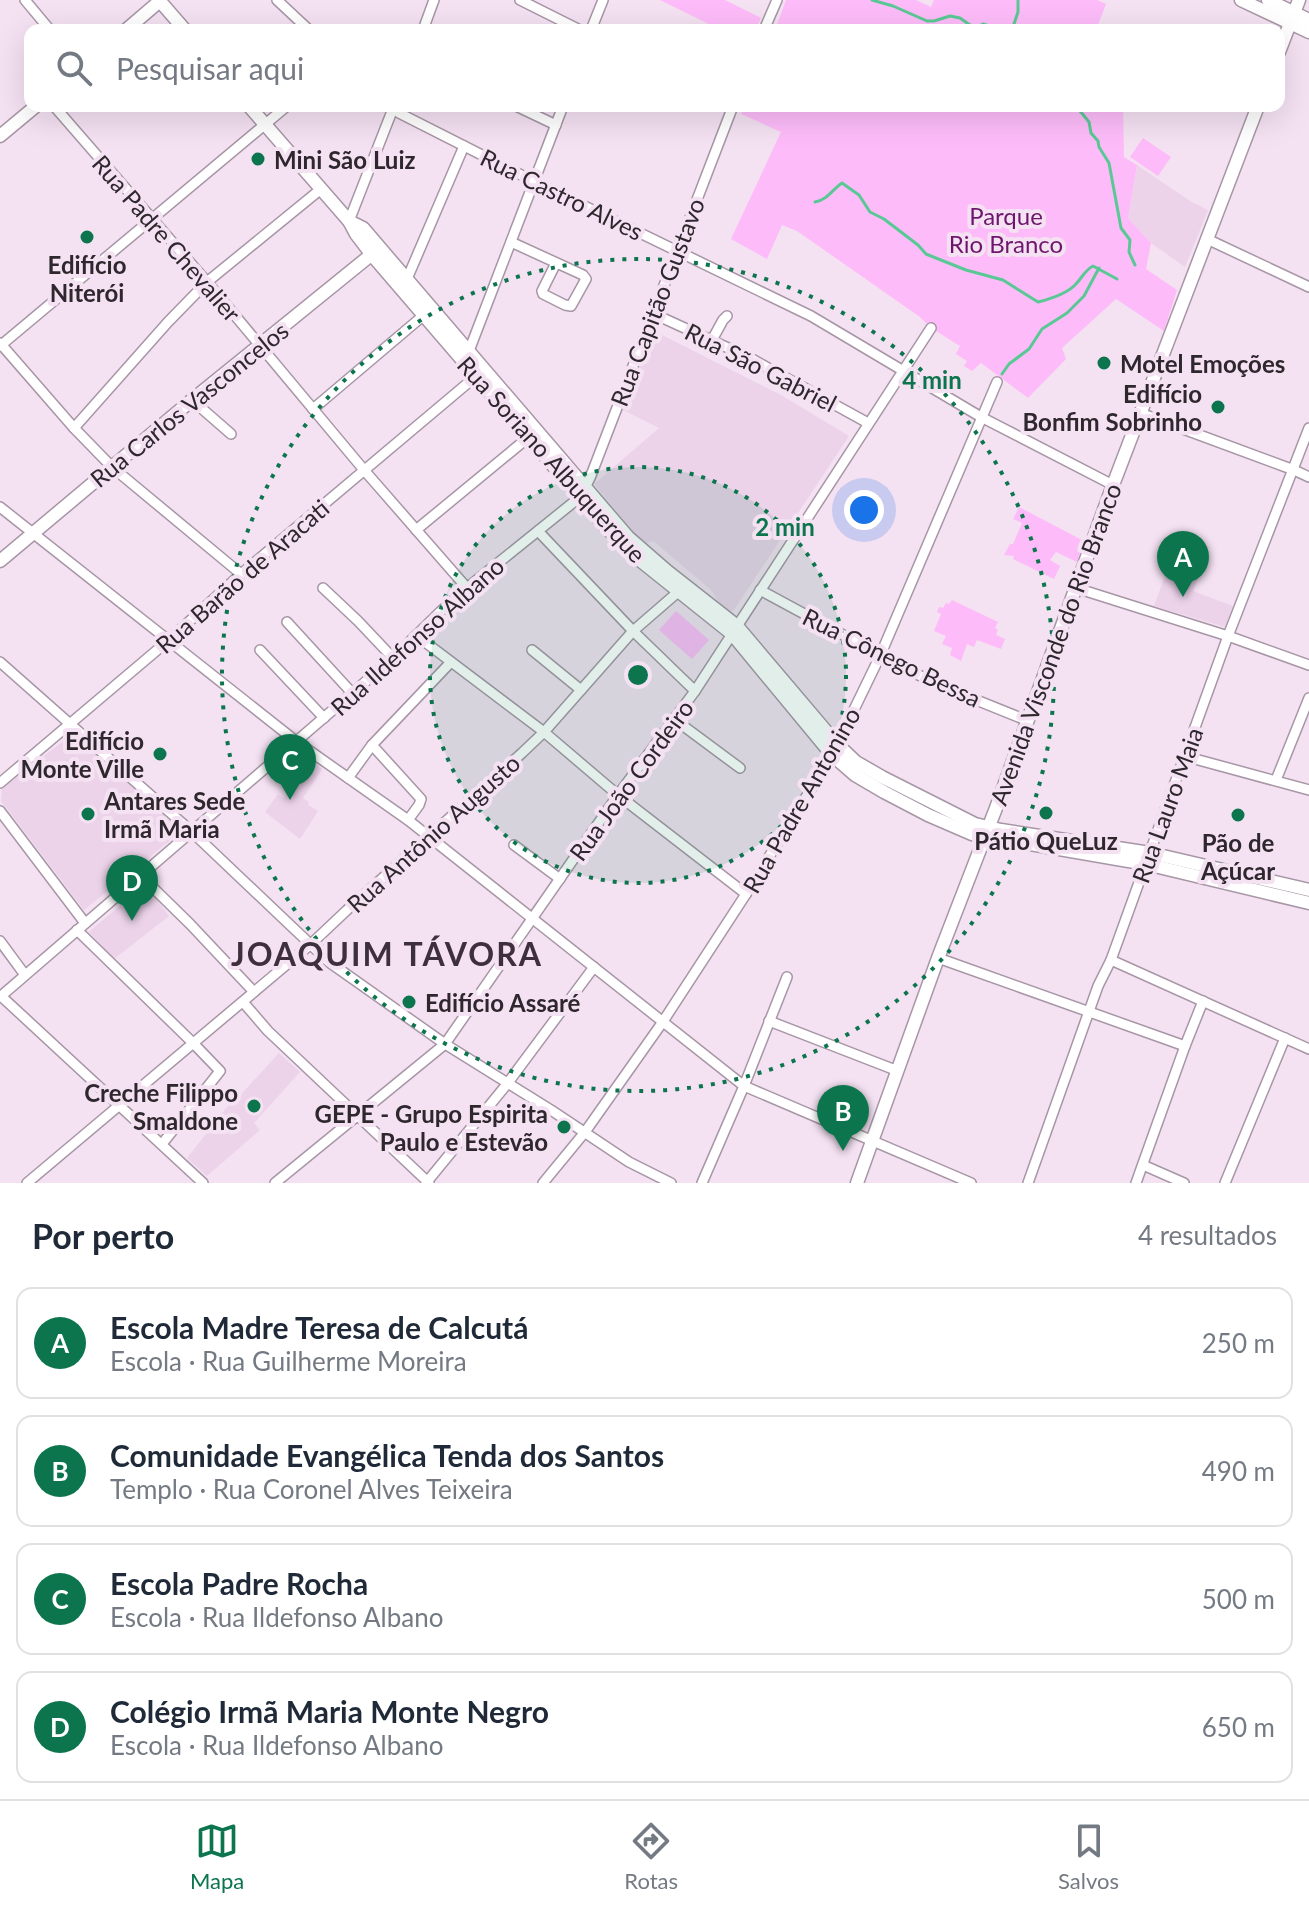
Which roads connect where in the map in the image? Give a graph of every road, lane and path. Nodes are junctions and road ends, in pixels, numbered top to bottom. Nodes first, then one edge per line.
1 (25, 0) edge
2 (160, 0) edge
3 (277, 0) edge
4 (434, 0) edge
5 (520, 0) edge
6 (603, 0) edge
7 (777, 0) edge
8 (1241, 0) edge
9 (1268, 0) edge
10 (1302, 17) edge
11 (45, 24) edge
12 (133, 24) edge
13 (180, 24) edge
14 (303, 24) edge
15 (425, 24) edge
16 (568, 24) edge
17 (593, 24) edge
18 (767, 24) edge
19 (1285, 43) edge
20 (28, 112) edge
21 (59, 112) edge
22 (254, 112) edge
23 (280, 112) edge
24 (392, 112) edge
25 (398, 112) edge
26 (529, 112) edge
27 (561, 112) edge
28 (730, 112) edge
29 (1256, 112) edge
30 (265, 125) junction
31 (556, 125) junction
32 (1, 134) edge
33 (464, 146) junction
34 (535, 182) junction
35 (321, 189) junction
36 (151, 218) junction
37 (349, 221) junction
38 (1207, 239) junction
39 (511, 242) junction
40 (677, 251) junction
41 (376, 252) junction
42 (556, 263) junction
43 (407, 279) junction
44 (207, 282) junction
45 (1309, 287) edge
46 (654, 314) junction
47 (424, 315) junction
48 (727, 316) dead end
49 (931, 328) dead end
50 (712, 340) junction
51 (0, 344) edge
52 (260, 346) junction
53 (465, 354) junction
54 (901, 371) junction
55 (481, 372) junction
56 (997, 382) dead end
57 (192, 400) junction
58 (313, 409) junction
59 (1140, 413) junction
60 (981, 417) junction
61 (868, 423) junction
62 (74, 428) junction
63 (1309, 428) edge
64 (231, 434) dead end
65 (530, 436) junction
66 (112, 467) junction
67 (364, 470) junction
68 (1294, 470) junction
69 (1309, 477) edge
70 (1113, 485) junction
71 (583, 492) junction
72 (0, 507) edge
73 (416, 530) junction
74 (538, 531) junction
75 (32, 533) junction
76 (636, 550) junction
77 (0, 561) edge
78 (241, 574) junction
79 (323, 588) dead end
80 (467, 588) junction
81 (1076, 588) junction
82 (760, 590) junction
83 (678, 592) junction
84 (287, 622) dead end
85 (734, 630) junction
86 (633, 631) junction
87 (417, 636) junction
88 (1228, 636) junction
89 (169, 640) junction
90 (260, 650) dead end
91 (532, 650) dead end
92 (880, 656) junction
93 (393, 658) junction
94 (0, 662) edge
95 (451, 662) junction
96 (1309, 665) edge
97 (581, 690) junction
98 (695, 691) junction
99 (353, 694) junction
100 (1309, 698) edge
101 (324, 718) junction
102 (674, 719) junction
103 (1026, 720) junction
104 (69, 723) junction
105 (544, 732) junction
106 (297, 742) junction
107 (372, 745) junction
108 (834, 750) junction
109 (1184, 756) junction
110 (740, 768) dead end
111 (348, 778) junction
112 (1276, 780) junction
113 (0, 783) edge
114 (1309, 790) edge
115 (618, 795) junction
116 (0, 811) edge
117 (408, 820) junction
118 (191, 831) junction
119 (986, 832) junction
120 (428, 837) junction
121 (514, 845) dead end
122 (1148, 858) junction
123 (140, 875) junction
124 (560, 879) junction
125 (1309, 890) edge
126 (746, 894) junction
127 (1309, 903) edge
128 (533, 917) junction
129 (81, 927) junction
130 (0, 941) edge
131 (311, 944) junction
132 (938, 958) junction
133 (1111, 960) junction
134 (594, 967) junction
135 (25, 975) junction
136 (787, 977) dead end
137 (254, 992) junction
138 (1, 996) edge
139 (1203, 1001) junction
140 (243, 1002) junction
141 (1089, 1012) junction
142 (769, 1021) junction
143 (662, 1023) junction
144 (1285, 1038) junction
145 (193, 1043) junction
146 (445, 1044) junction
147 (1185, 1046) junction
148 (1309, 1049) edge
149 (898, 1071) junction
150 (507, 1084) junction
151 (744, 1086) junction
152 (120, 1105) junction
153 (359, 1116) junction
154 (585, 1132) junction
155 (872, 1142) junction
156 (162, 1144) junction
157 (1143, 1165) junction
158 (27, 1183) edge
159 (203, 1183) edge
160 (275, 1183) edge
161 (427, 1183) edge
162 (543, 1183) edge
163 (671, 1183) edge
164 (702, 1183) edge
165 (857, 1183) edge
166 (971, 1183) edge
167 (1028, 1183) edge
168 (1136, 1183) edge
169 (1184, 1183) edge
170 (1225, 1183) edge

1 - 11 street
2 - 12 main road
2 - 13 main road
3 - 14 street
4 - 15 street
5 - 16 street
6 - 17 street
7 - 18 street
8 - 10 main road
9 - 10 main road
10 - 19 main road
20 - 32 main road
21 - 36 street, Rua Padre Chevalier
22 - 30 main road, Rua Soriano Albuquerque
23 - 30 street
24 - 37 street
25 - 33 street, Rua Castro Alves
26 - 31 street
27 - 31 street
28 - 40 street, Rua Capitão Gustavo
29 - 38 main road, Avenida Visconde do Rio Branco
30 - 35 main road, Rua Soriano Albuquerque
30 - 36 street
31 - 34 street
33 - 34 street, Rua Castro Alves
33 - 43 street
34 - 39 street
34 - 40 street, Rua Castro Alves
35 - 37 main road, Rua Soriano Albuquerque
35 - 44 street
36 - 44 street, Rua Padre Chevalier
36 - 51 street
37 - 41 main road, Rua Soriano Albuquerque
38 - 45 street
38 - 59 main road, Avenida Visconde do Rio Branco
39 - 42 street
39 - 53 street
40 - 46 street, Rua Capitão Gustavo
40 - 54 street, Rua Castro Alves
41 - 43 main road, Rua Soriano Albuquerque
41 - 47 main road, Rua Soriano Albuquerque
41 - 52 main road, Rua Carlos Vasconcelos
42 - 42 street
43 - 53 main road, Rua Soriano Albuquerque
44 - 52 street, Rua Padre Chevalier
44 - 62 street
46 - 50 street, Rua São Gabriel
46 - 71 street, Rua Capitão Gustavo
47 - 53 main road, Rua Soriano Albuquerque
47 - 58 street
48 - 50 street
49 - 54 street, Rua João Cordeiro
50 - 61 street, Rua São Gabriel
51 - 62 street
52 - 57 main road, Rua Carlos Vasconcelos
52 - 58 street, Rua Padre Chevalier
53 - 55 main road, Rua Soriano Albuquerque
54 - 60 street, Rua Castro Alves
54 - 61 street, Rua João Cordeiro
55 - 65 main road, Rua Soriano Albuquerque
55 - 67 street, Rua Barão de Aracati
55 - 71 main road, Rua Soriano Albuquerque
56 - 60 street, Rua Padre Antonino
57 - 64 street
57 - 66 main road, Rua Carlos Vasconcelos
58 - 67 street, Rua Padre Chevalier
59 - 68 street
59 - 70 main road, Avenida Visconde do Rio Branco
60 - 70 street, Rua Castro Alves
60 - 92 street, Rua Padre Antonino
61 - 82 street, Rua João Cordeiro
62 - 66 street
63 - 68 street, Rua Lauro Maia
65 - 71 main road, Rua Soriano Albuquerque
65 - 73 street
66 - 75 main road, Rua Carlos Vasconcelos
66 - 78 street
67 - 73 street, Rua Padre Chevalier
67 - 78 street, Rua Barão de Aracati
68 - 69 street
68 - 88 street, Rua Lauro Maia
70 - 81 main road, Avenida Visconde do Rio Branco
71 - 74 street, Rua Ildefonso Albano
71 - 76 main road, Rua Soriano Albuquerque
72 - 75 street
73 - 80 street, Rua Padre Chevalier
74 - 80 street, Rua Ildefonso Albano
74 - 86 street
75 - 77 main road, Rua Carlos Vasconcelos
75 - 89 street
76 - 83 main road, Rua Soriano Albuquerque
76 - 85 main road, Rua Soriano Albuquerque
78 - 89 street, Rua Barão de Aracati
79 - 93 street
80 - 87 street, Rua Ildefonso Albano
81 - 88 street
81 - 103 main road, Avenida Visconde do Rio Branco
82 - 85 street, Rua João Cordeiro
82 - 92 street, Rua Cônego Bessa
83 - 85 main road, Rua Soriano Albuquerque
83 - 86 street, Rua Antônio Augusto
84 - 99 street
85 - 98 street, Rua João Cordeiro
85 - 108 main road, Rua Soriano Albuquerque
86 - 97 street, Rua Antônio Augusto
86 - 98 street
87 - 93 street, Rua Ildefonso Albano
87 - 95 street
88 - 96 street
88 - 109 street, Rua Lauro Maia
89 - 104 street, Rua Barão de Aracati
89 - 106 street
90 - 101 street
91 - 97 street
92 - 103 street, Rua Cônego Bessa
92 - 108 street, Rua Padre Antonino
93 - 99 street, Rua Ildefonso Albano
94 - 104 street
95 - 105 street
95 - 107 street
97 - 105 street, Rua Antônio Augusto
98 - 102 street, Rua João Cordeiro
99 - 101 street, Rua Ildefonso Albano
100 - 112 street
101 - 106 street, Rua Ildefonso Albano
102 - 110 street
102 - 115 street, Rua João Cordeiro
103 - 119 main road, Avenida Visconde do Rio Branco
104 - 113 street, Rua Barão de Aracati
104 - 118 street
105 - 115 street
105 - 120 street, Rua Antônio Augusto
106 - 111 street
106 - 118 street, Rua Ildefonso Albano
107 - 111 street
107 - 117 street
108 - 119 main road, Rua Soriano Albuquerque
108 - 126 street, Rua Padre Antonino
109 - 112 street
109 - 122 street, Rua Lauro Maia
111 - 117 street
112 - 114 street
115 - 124 street, Rua João Cordeiro
115 - 126 street
116 - 129 street
117 - 120 street
118 - 123 street, Rua Ildefonso Albano
118 - 131 street
119 - 122 main road, Rua Soriano Albuquerque
119 - 132 main road, Avenida Visconde do Rio Branco
120 - 128 street
120 - 131 street, Rua Antônio Augusto
121 - 124 street
122 - 125 main road
122 - 127 main road
122 - 133 street, Rua Lauro Maia
123 - 129 street, Rua Ildefonso Albano
123 - 137 street
124 - 128 street, Rua João Cordeiro
126 - 143 street, Rua Padre Antonino
128 - 134 street
128 - 146 street, Rua João Cordeiro
129 - 135 street, Rua Ildefonso Albano
129 - 145 street
130 - 135 street
131 - 137 street, Rua Antônio Augusto
131 - 146 street
132 - 141 street
132 - 149 main road, Avenida Visconde do Rio Branco
133 - 139 street
133 - 141 street, Rua Lauro Maia
134 - 143 street
134 - 150 street
135 - 138 street, Rua Ildefonso Albano
136 - 142 street
137 - 140 street, Rua Antônio Augusto
138 - 152 street
139 - 144 street
139 - 147 street
140 - 145 street, Rua Antônio Augusto
140 - 153 street
141 - 147 street
141 - 167 street, Rua Lauro Maia
142 - 149 street
142 - 151 street
143 - 151 street
143 - 154 street, Rua Padre Antonino
144 - 148 street
144 - 170 street
145 - 152 street, Rua Antônio Augusto
145 - 156 street
146 - 150 street
146 - 153 street, Rua João Cordeiro
147 - 157 street
149 - 155 main road, Avenida Visconde do Rio Branco
150 - 154 street
150 - 161 street
151 - 155 street
151 - 164 street
152 - 156 street
152 - 158 street, Rua Antônio Augusto
153 - 160 street, Rua João Cordeiro
153 - 161 street
154 - 162 street, Rua Padre Antonino
154 - 163 street
155 - 165 main road, Avenida Visconde do Rio Branco
155 - 166 street
156 - 159 street
157 - 168 street
157 - 169 street

